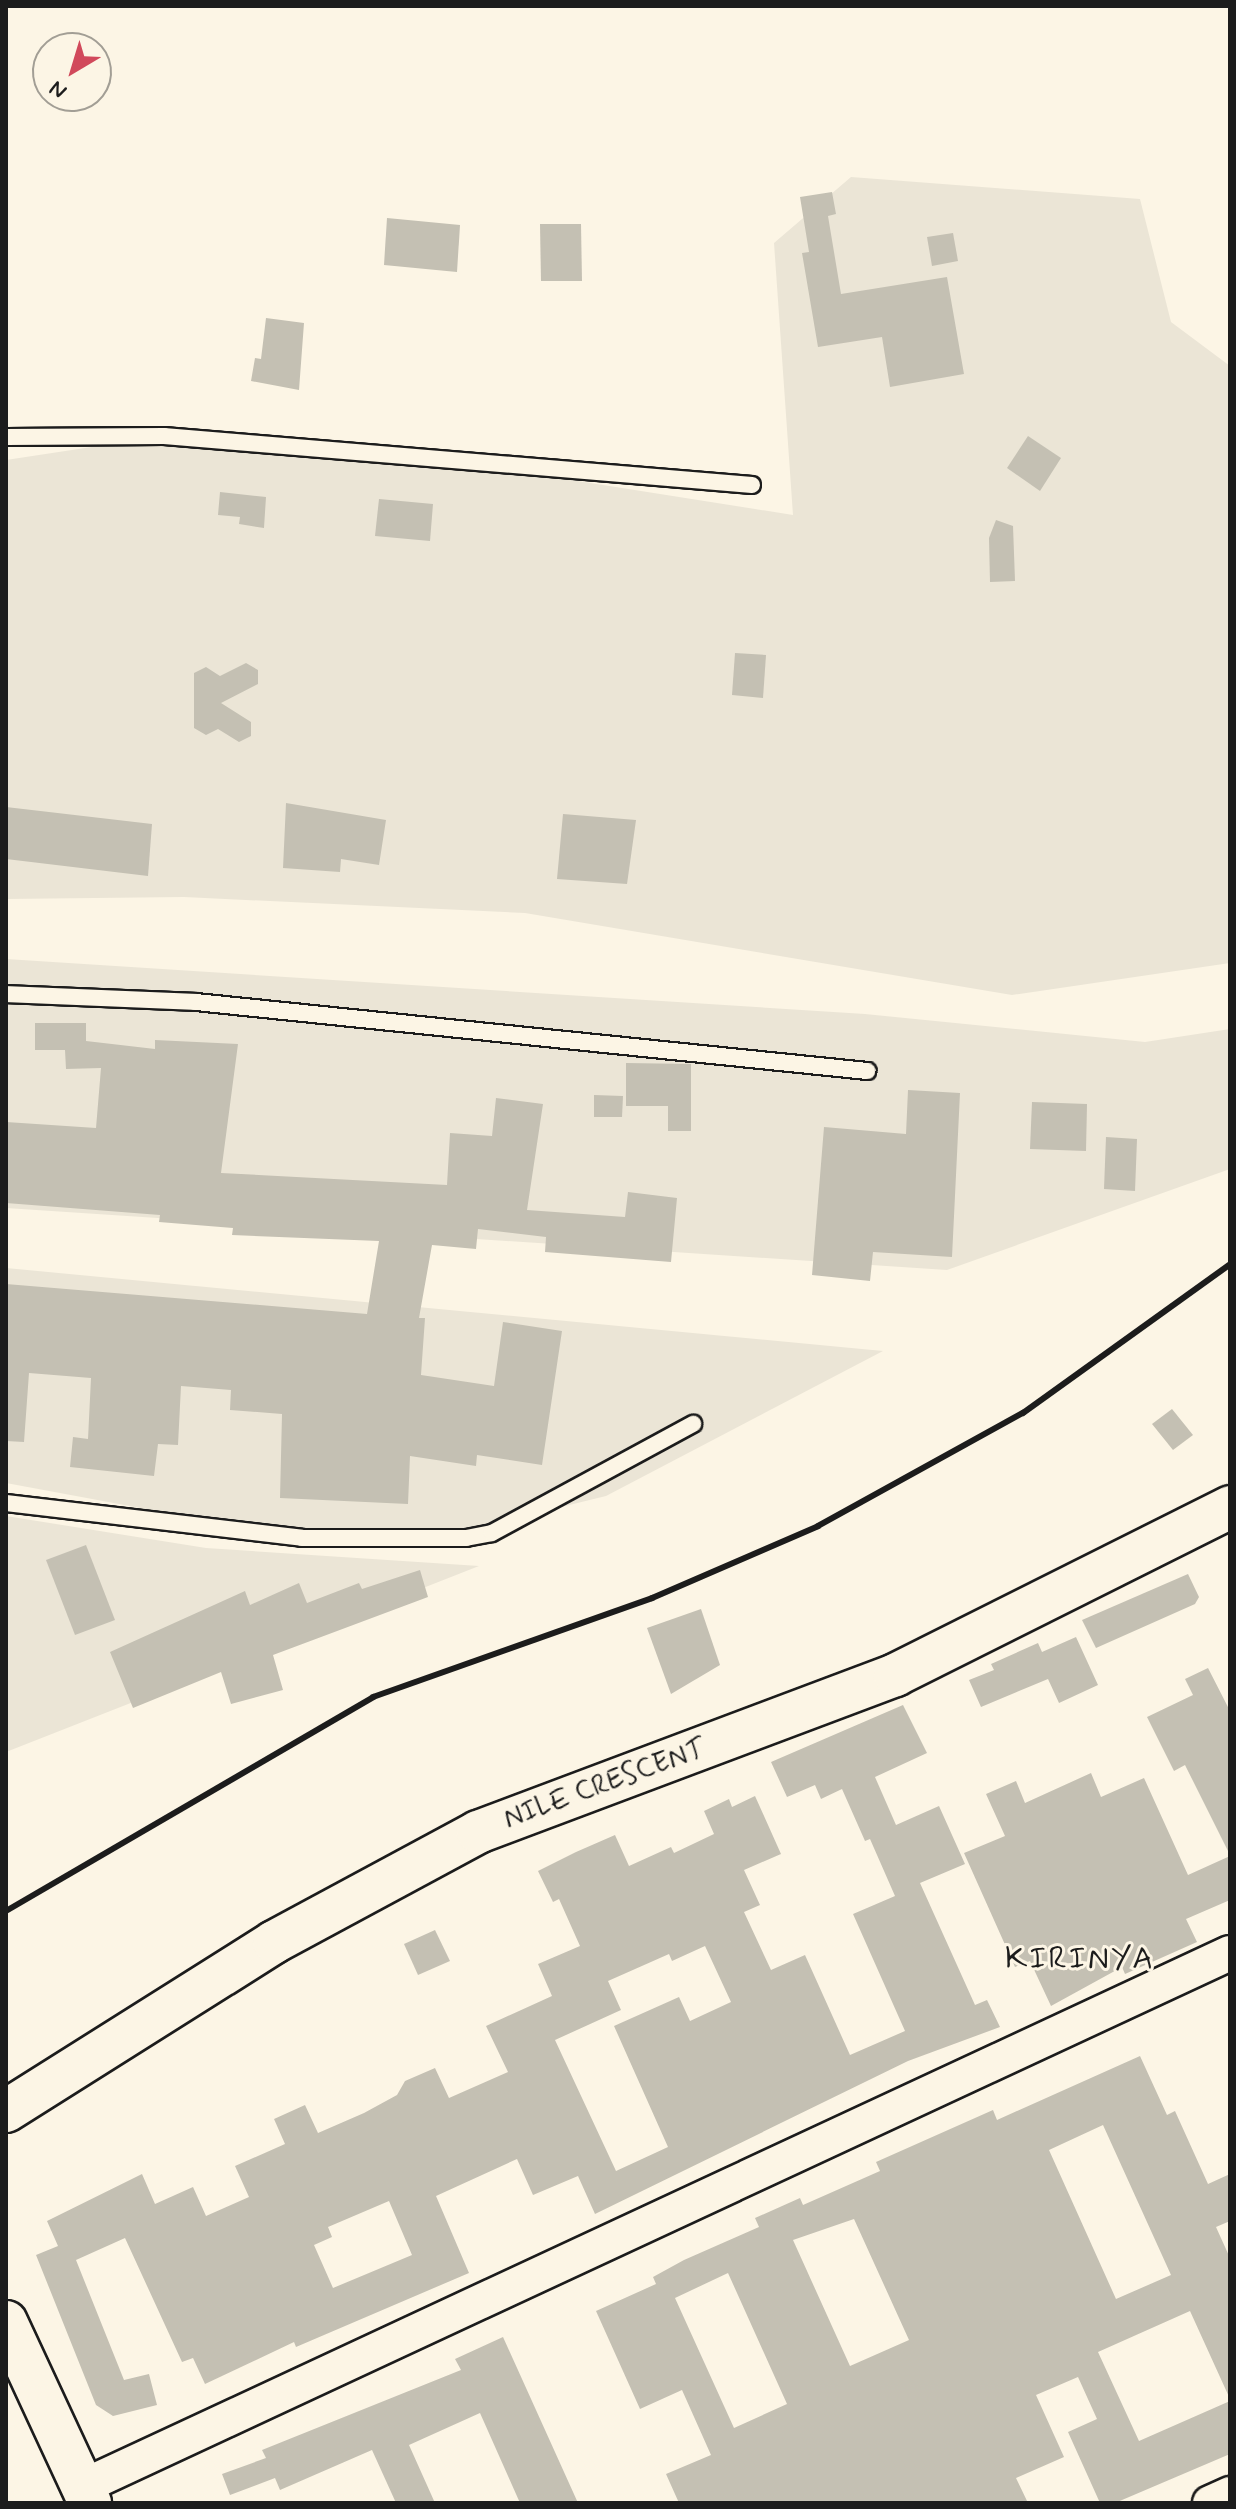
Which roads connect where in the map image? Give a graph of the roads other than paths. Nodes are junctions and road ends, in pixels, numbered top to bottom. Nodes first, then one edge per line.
1 (6, 437) edge
2 (752, 485) dead end
3 (6, 994) edge
4 (867, 1071) dead end
5 (693, 1424) dead end
6 (6, 1503) edge
7 (1230, 1507) edge
8 (1230, 1953) edge
9 (9, 2112) edge
10 (6, 2322) edge
11 (1230, 2494) edge
12 (86, 2495) edge
13 (1210, 2503) edge

1 - 2 lane
3 - 4 lane
5 - 6 lane
7 - 9 street, NILE CRESCENT
8 - 12 street
10 - 12 street
11 - 13 street

